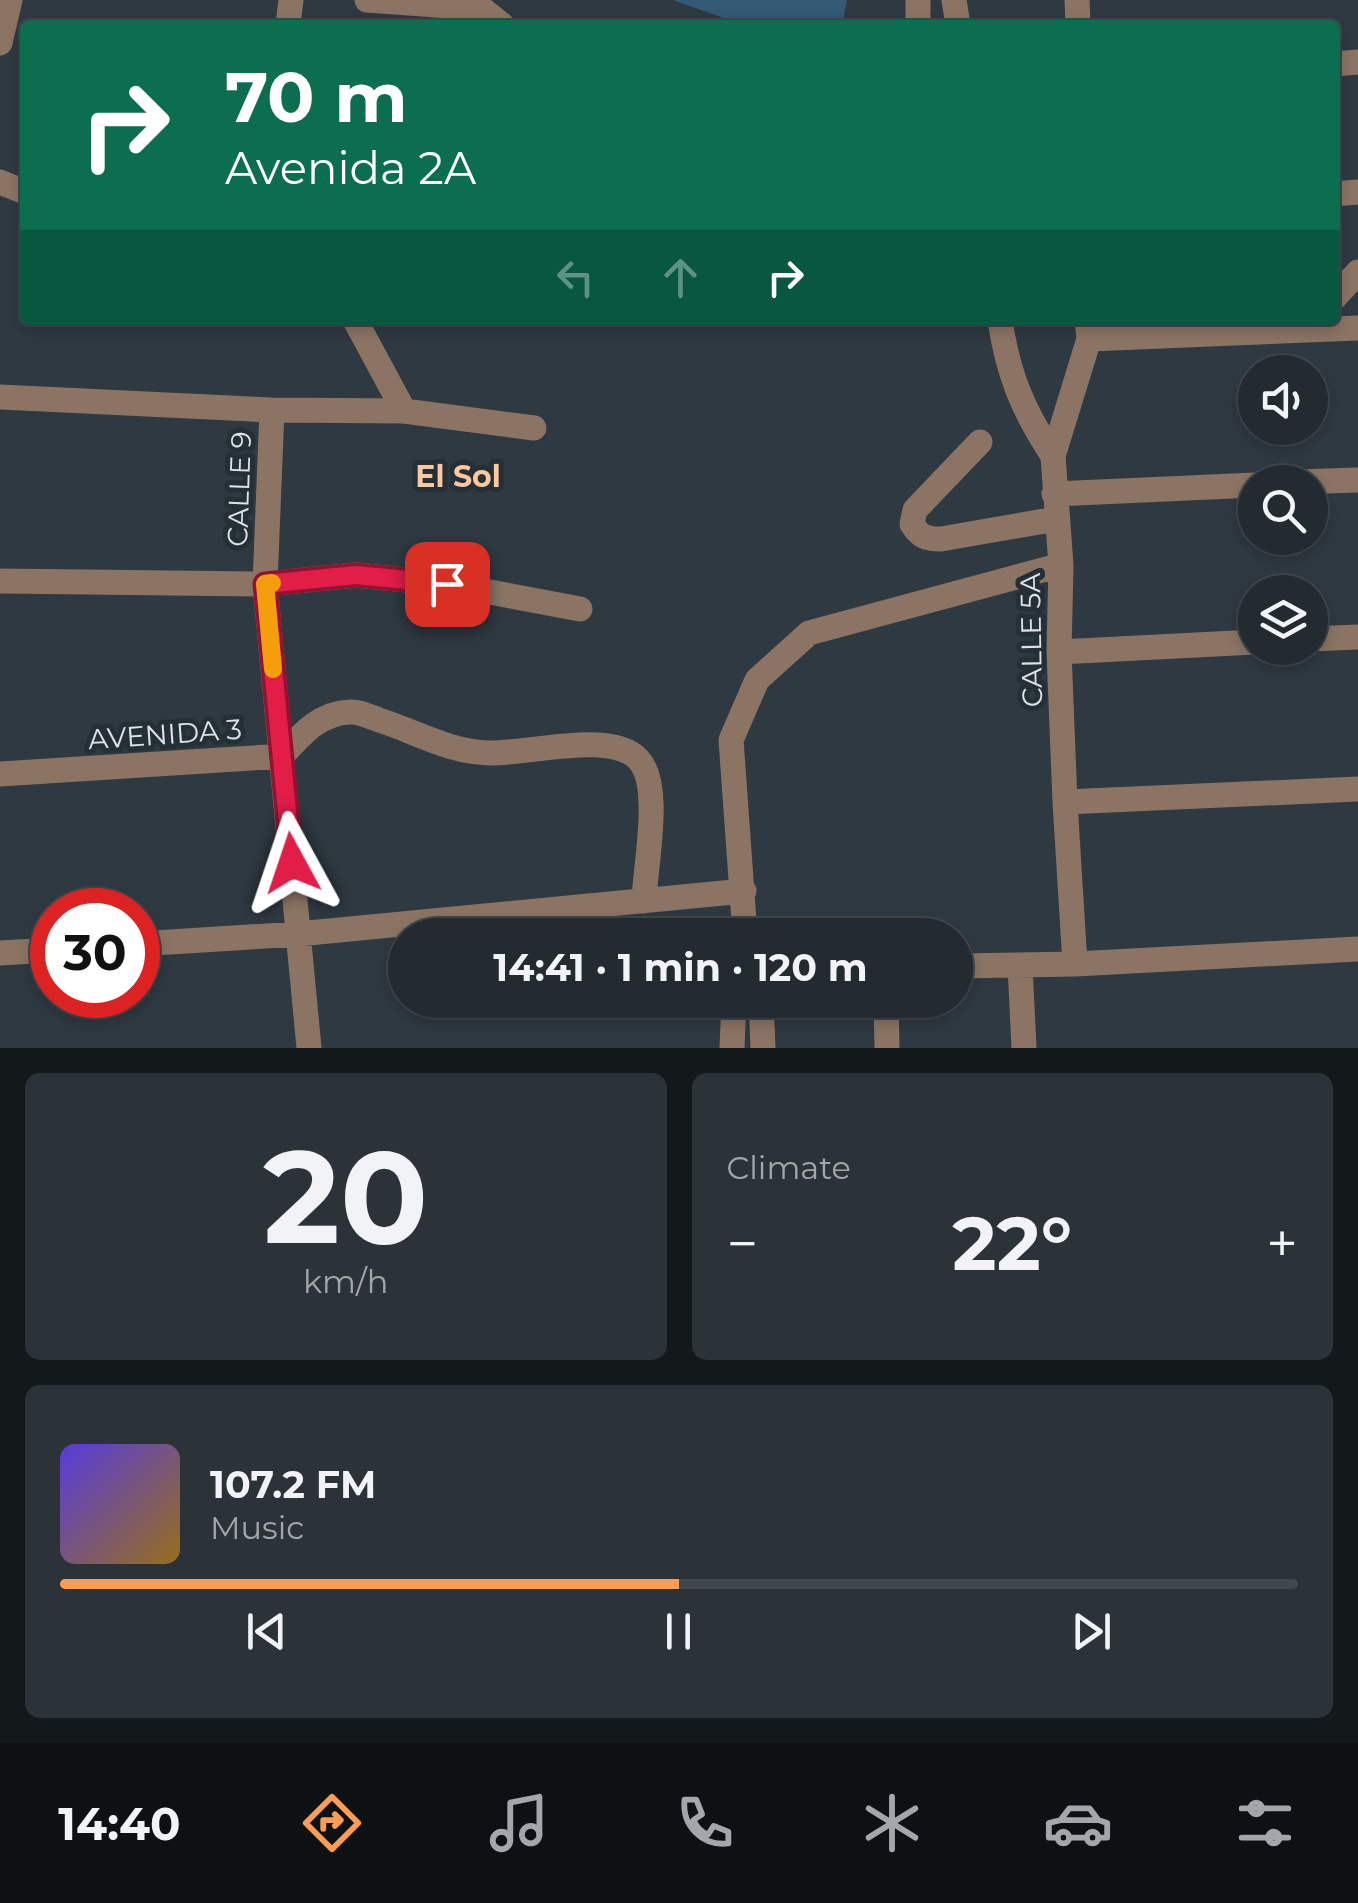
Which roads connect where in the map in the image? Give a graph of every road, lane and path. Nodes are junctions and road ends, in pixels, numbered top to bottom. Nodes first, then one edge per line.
1 (10, 0) edge
2 (367, 0) edge
3 (474, 4) edge
4 (495, 20) edge
5 (0, 44) edge
6 (1358, 272) edge
7 (1340, 291) edge
8 (358, 325) edge
9 (1001, 325) edge
10 (1309, 325) edge
11 (1358, 328) edge
12 (1088, 329) edge
13 (0, 397) edge
14 (272, 410) junction
15 (404, 411) junction
16 (534, 428) dead end
17 (980, 442) dead end
18 (1053, 456) junction
19 (1358, 480) edge
20 (1328, 481) edge
21 (1238, 486) edge
22 (1055, 507) junction
23 (1060, 566) junction
24 (0, 581) edge
25 (265, 584) junction
26 (580, 609) dead end
27 (1358, 637) edge
28 (1328, 638) edge
29 (1238, 643) edge
30 (1059, 652) junction
31 (282, 756) junction
32 (0, 774) edge
33 (1358, 788) edge
34 (1065, 802) junction
35 (744, 891) junction
36 (644, 901) junction
37 (745, 918) edge
38 (298, 934) junction
39 (160, 943) edge
40 (1358, 949) edge
41 (30, 951) edge
42 (0, 953) edge
43 (1075, 964) junction
44 (1020, 965) junction
45 (973, 966) edge
46 (733, 1018) edge
47 (762, 1018) edge
48 (886, 1018) edge
49 (309, 1048) edge
50 (732, 1048) edge
51 (763, 1048) edge
52 (887, 1048) edge
53 (1024, 1048) edge

1 - 5 street
2 - 3 street
3 - 4 street
6 - 7 street
8 - 15 street
9 - 18 street
10 - 11 street
10 - 12 street
12 - 18 street, CALLE 5A
13 - 14 street
14 - 15 street
14 - 25 street, CALLE 9
15 - 16 street
17 - 22 street
18 - 22 street, CALLE 5A
19 - 20 street
21 - 22 street
22 - 23 street, CALLE 5A
23 - 30 street, CALLE 5A
23 - 35 street
24 - 25 street
25 - 26 street
25 - 31 street, CALLE 9
27 - 28 street
29 - 30 street
30 - 34 street, CALLE 5A
31 - 32 street, AVENIDA 3
31 - 36 street, AVENIDA 3
31 - 38 street, CALLE 9
33 - 34 street
34 - 43 street, CALLE 5A
35 - 36 street
35 - 37 street
36 - 38 street
38 - 39 street
38 - 49 street, CALLE 9
40 - 43 street
41 - 42 street
43 - 44 street
44 - 45 street
44 - 53 street
46 - 50 street
47 - 51 street
48 - 52 street

